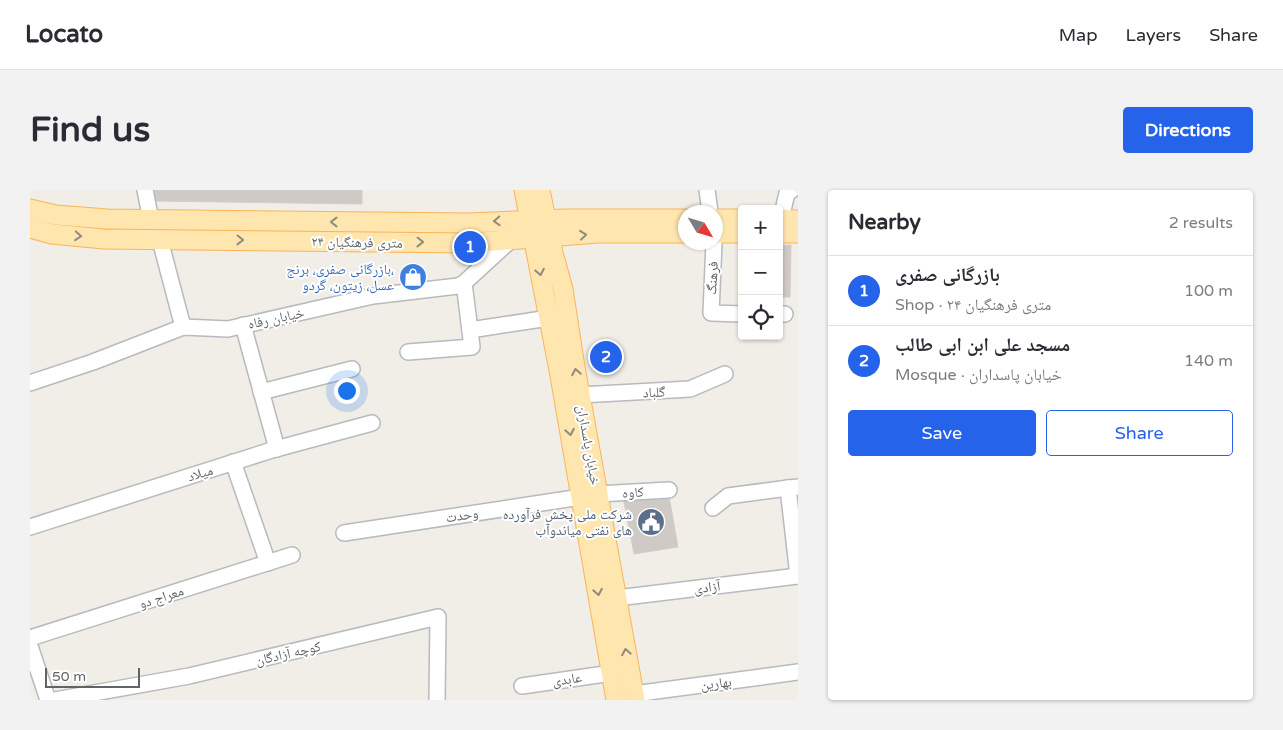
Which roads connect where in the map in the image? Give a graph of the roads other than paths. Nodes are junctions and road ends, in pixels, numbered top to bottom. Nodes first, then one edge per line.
1 (145, 190) edge
2 (524, 190) edge
3 (540, 190) edge
4 (707, 190) edge
5 (792, 190) edge
6 (709, 205) edge
7 (30, 209) edge
8 (723, 219) edge
9 (738, 219) edge
10 (151, 220) junction
11 (678, 220) edge
12 (784, 223) edge
13 (30, 228) edge
14 (540, 229) junction
15 (678, 233) edge
16 (723, 233) edge
17 (738, 233) edge
18 (798, 233) edge
19 (512, 239) junction
20 (160, 240) junction
21 (714, 250) edge
22 (464, 283) junction
23 (738, 314) edge
24 (549, 318) junction
25 (243, 325) junction
26 (183, 328) junction
27 (470, 330) junction
28 (408, 352) dead end
29 (352, 369) dead end
30 (725, 374) dead end
31 (30, 383) edge
32 (261, 392) junction
33 (580, 395) junction
34 (372, 423) dead end
35 (277, 449) junction
36 (233, 462) junction
37 (793, 488) edge
38 (669, 490) dead end
39 (589, 496) junction
40 (713, 508) dead end
41 (30, 526) edge
42 (344, 534) dead end
43 (292, 555) dead end
44 (268, 563) junction
45 (798, 576) edge
46 (617, 598) junction
47 (30, 638) edge
48 (30, 646) edge
49 (798, 672) edge
50 (612, 673) junction
51 (522, 686) dead end
52 (629, 698) edge
53 (48, 700) edge
54 (55, 700) edge
55 (437, 700) edge

1 - 10 street
2 - 14 main road, خیابان پاسداران
3 - 14 main road, خیابان پاسداران
4 - 6 street
5 - 12 street
7 - 10 main road, ۲۴ متری فرهنگیان
8 - 9 main road
14 -> 10 main road, ۲۴ متری فرهنگیان
11 - 14 main road, ۲۴ متری فرهنگیان
12 - 18 main road
13 -> 20 main road, ۲۴ متری فرهنگیان
14 -> 15 main road, ۲۴ متری فرهنگیان
14 - 19 main road, ۲۴ متری فرهنگیان
14 -> 24 main road, خیابان پاسداران
33 -> 14 main road, خیابان پاسداران
16 - 17 main road
20 -> 19 main road, ۲۴ متری فرهنگیان
19 - 22 street
20 - 26 street
21 - 23 street, فرهنگ
22 - 25 street, خیابان رفاه
22 - 27 street
24 - 27 street
24 -> 39 main road, خیابان پاسداران
25 - 26 street, خیابان رفاه
25 - 32 street
26 - 31 street, خیابان رفاه
27 - 28 street
29 - 32 street
30 - 33 street, گلباد
32 - 35 street
33 - 39 main road, خیابان پاسداران
34 - 35 street, میلاد
35 - 36 street, میلاد
36 - 41 street, میلاد
36 - 44 street
37 - 40 street
37 - 45 street
38 - 39 street, کاوه
39 - 42 street, وحدت
39 - 46 main road, خیابان پاسداران
39 -> 50 main road, خیابان پاسداران
43 - 44 street, معراج دو
44 - 47 street, معراج دو
45 - 46 street, آزادی
52 -> 46 main road, خیابان پاسداران
48 - 53 street
49 - 52 street, بهارین
50 - 51 street, عابدی
50 - 52 main road, خیابان پاسداران
54 - 55 street, کوچه آزادگان

